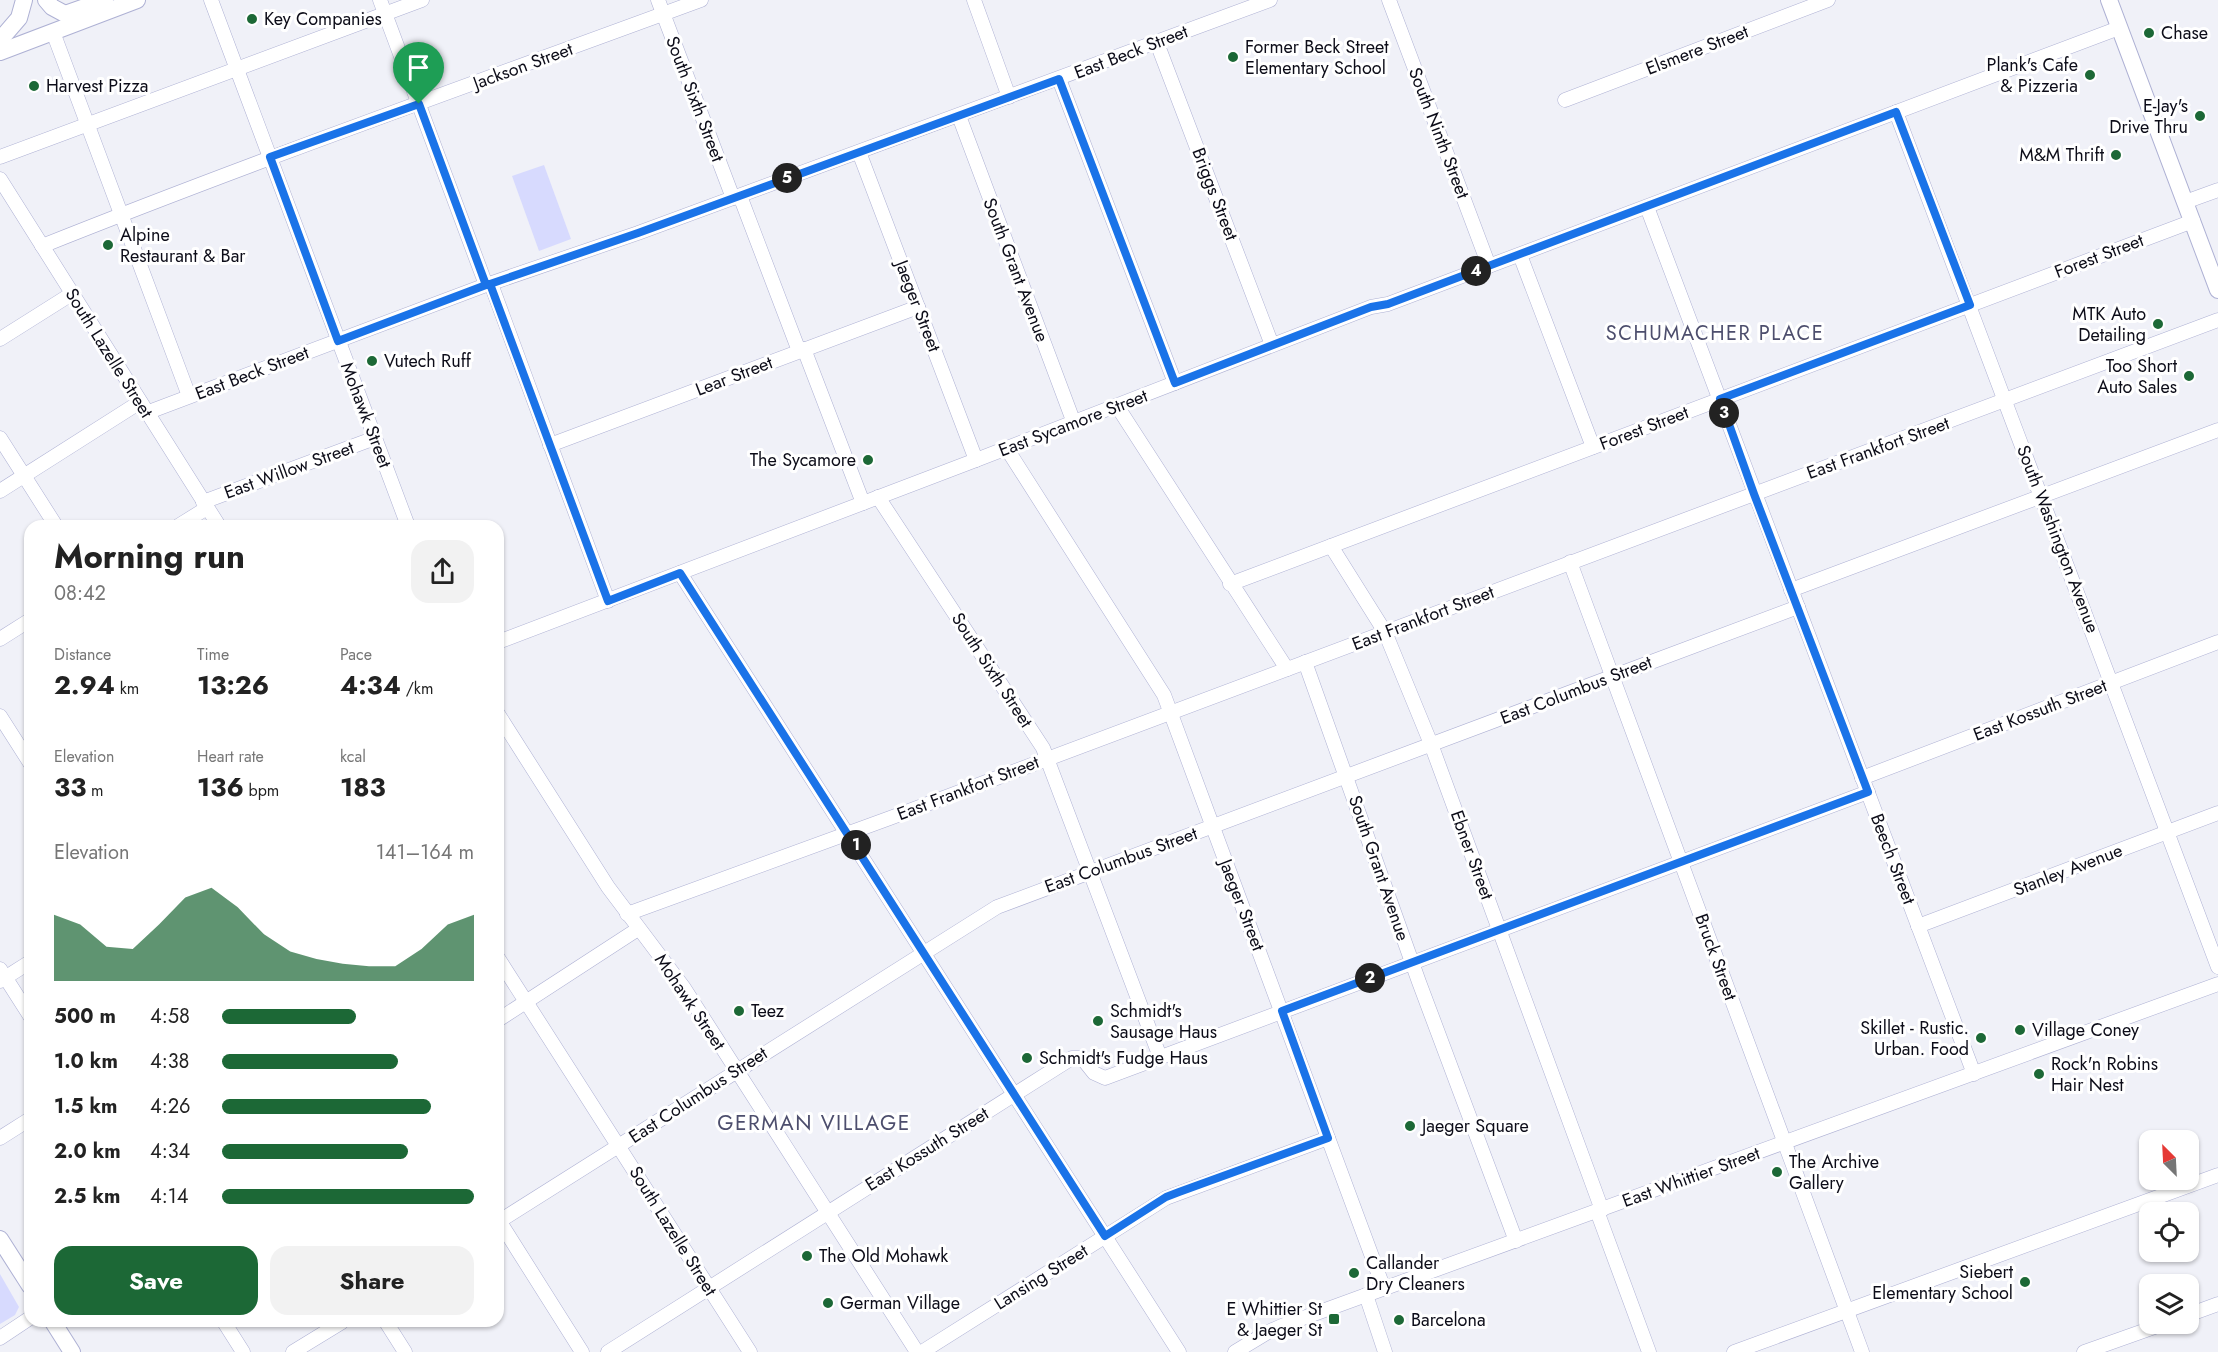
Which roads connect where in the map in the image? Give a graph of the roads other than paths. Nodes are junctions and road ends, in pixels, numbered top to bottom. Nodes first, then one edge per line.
1 (24, 0) edge
2 (46, 0) edge
3 (105, 0) edge
4 (137, 0) edge
5 (211, 0) edge
6 (422, 0) edge
7 (658, 0) edge
8 (700, 0) edge
9 (974, 0) edge
10 (1270, 0) edge
11 (1389, 0) edge
12 (1828, 0) edge
13 (2109, 0) edge
14 (383, 7) edge
15 (663, 14) junction
16 (2119, 28) junction
17 (51, 33) junction
18 (0, 42) edge
19 (1157, 42) junction
20 (0, 52) edge
21 (237, 68) junction
22 (1059, 79) junction
23 (1009, 97) junction
24 (1565, 100) dead end
25 (419, 104) junction
26 (1896, 112) junction
27 (959, 116) junction
28 (88, 124) junction
29 (860, 152) junction
30 (0, 157) edge
31 (270, 157) junction
32 (2, 186) edge
33 (2218, 190) edge
34 (736, 197) junction
35 (2185, 202) junction
36 (1647, 207) junction
37 (122, 216) junction
38 (2193, 221) junction
39 (42, 246) junction
40 (1520, 255) junction
41 (1489, 266) junction
42 (488, 284) junction
43 (2218, 290) edge
44 (72, 293) junction
45 (1970, 305) junction
46 (918, 308) junction
47 (2218, 320) edge
48 (0, 339) edge
49 (338, 341) junction
50 (1272, 345) junction
51 (802, 350) junction
52 (1175, 383) junction
53 (189, 396) junction
54 (1720, 399) junction
55 (2006, 400) junction
56 (1117, 406) junction
57 (143, 408) junction
58 (1074, 423) junction
59 (2218, 430) edge
60 (0, 438) edge
61 (375, 438) junction
62 (550, 445) junction
63 (1593, 447) junction
64 (1007, 449) junction
65 (976, 460) junction
66 (24, 476) junction
67 (0, 491) edge
68 (1754, 494) junction
69 (2041, 496) junction
70 (878, 497) junction
71 (863, 503) junction
72 (205, 505) junction
73 (52, 520) edge
74 (186, 520) edge
75 (215, 520) edge
76 (406, 520) edge
77 (1331, 546) junction
78 (1570, 562) junction
79 (680, 573) junction
80 (1230, 584) junction
81 (1791, 590) junction
82 (608, 601) junction
83 (1798, 607) junction
84 (24, 624) edge
85 (1385, 632) junction
86 (0, 639) edge
87 (504, 640) edge
88 (2218, 642) edge
89 (1305, 662) junction
90 (1287, 669) junction
91 (1613, 676) junction
92 (2112, 683) junction
93 (1170, 713) junction
94 (0, 716) edge
95 (504, 723) edge
96 (1431, 744) junction
97 (24, 754) edge
98 (1047, 758) junction
99 (1346, 776) junction
100 (1862, 778) junction
101 (1868, 792) junction
102 (2218, 813) edge
103 (1213, 826) junction
104 (848, 832) junction
105 (2169, 832) junction
106 (1681, 862) junction
107 (1090, 872) junction
108 (627, 914) junction
109 (1918, 926) junction
110 (638, 929) junction
111 (1499, 930) junction
112 (923, 952) junction
113 (1412, 963) junction
114 (24, 965) edge
115 (504, 967) edge
116 (2218, 967) edge
117 (2, 976) edge
118 (2218, 984) edge
119 (526, 1002) junction
120 (24, 1007) edge
121 (1282, 1011) junction
122 (504, 1016) edge
123 (1160, 1057) junction
124 (736, 1071) junction
125 (1974, 1074) junction
126 (1014, 1094) junction
127 (24, 1123) edge
128 (0, 1138) edge
129 (1328, 1138) junction
130 (1786, 1143) junction
131 (618, 1146) junction
132 (2218, 1175) edge
133 (1600, 1211) junction
134 (827, 1212) junction
135 (504, 1217) edge
136 (504, 1230) edge
137 (1105, 1236) junction
138 (0, 1239) edge
139 (1516, 1241) junction
140 (24, 1277) edge
141 (709, 1288) junction
142 (1384, 1289) junction
143 (1366, 1295) junction
144 (2218, 1304) edge
145 (1847, 1311) junction
146 (2199, 1311) edge
147 (24, 1322) edge
148 (56, 1327) edge
149 (227, 1327) edge
150 (334, 1327) edge
151 (389, 1327) edge
152 (2139, 1333) edge
153 (0, 1338) edge
154 (72, 1352) edge
155 (243, 1352) edge
156 (293, 1352) edge
157 (405, 1352) edge
158 (582, 1352) edge
159 (608, 1352) edge
160 (750, 1352) edge
161 (916, 1352) edge
162 (922, 1352) edge
163 (1179, 1352) edge
164 (1235, 1352) edge
165 (1385, 1352) edge
166 (1649, 1352) edge
167 (1734, 1352) edge
168 (1862, 1352) edge
169 (2085, 1352) edge

1 - 18 main road
2 - 3 main road
4 - 17 main road
5 - 21 street, Mohawk Street
6 - 14 street
7 - 15 street, South Sixth Street
8 - 15 street, Jackson Street
9 - 23 street
10 - 19 street, East Beck Street
11 - 41 street, South Ninth Street
12 - 24 street, Elsmere Street
13 - 16 main road
14 - 21 street
14 - 25 street
15 - 25 street, Jackson Street
15 - 34 street, South Sixth Street
16 - 26 street, East Sycamore Street
16 - 35 main road
17 - 18 main road
17 - 20 main road
17 - 28 street
19 - 22 street, East Beck Street
19 - 50 street, Briggs Street
21 - 28 street
21 - 31 street, Mohawk Street
22 - 23 street, East Beck Street
22 - 52 street
23 - 27 street, East Beck Street
25 - 31 street, Jackson Street
25 - 42 street
26 - 36 street, East Sycamore Street
26 - 45 street, South Washington Avenue
27 - 29 street, East Beck Street
27 - 58 street, South Grant Avenue
28 - 30 street
28 - 37 street
29 - 34 street, East Beck Street
29 - 46 street, Jaeger Street
31 - 37 street, Jackson Street
31 - 49 street, Mohawk Street
32 - 39 street, South Lazelle Street
33 - 35 street
34 - 42 street, East Beck Street
34 - 51 street, South Sixth Street
35 - 38 main road
36 - 40 street, East Sycamore Street
36 - 54 street, Beech Street
37 - 39 street, Jackson Street
37 - 53 street
38 - 43 main road
38 - 45 street, Forest Street
39 - 44 street, South Lazelle Street
40 - 41 street, East Sycamore Street
40 - 63 street
41 - 50 street, East Sycamore Street
42 - 49 street, East Beck Street
42 - 62 street
44 - 48 street
44 - 57 street, South Lazelle Street
45 - 54 street, Forest Street
45 - 55 street, South Washington Avenue
46 - 51 street, Lear Street
46 - 65 street, Jaeger Street
47 - 55 street, East Frankfort Street
49 - 53 street, East Beck Street
49 - 61 street, Mohawk Street
50 - 52 street, East Sycamore Street
51 - 62 street, Lear Street
51 - 71 street, South Sixth Street
52 - 56 street, East Sycamore Street
53 - 57 street, East Beck Street
54 - 63 street, Forest Street
54 - 68 street, Beech Street
55 - 68 street, East Frankfort Street
55 - 69 street, South Washington Avenue
56 - 58 street, East Sycamore Street
56 - 80 street
57 - 66 street, East Beck Street
57 - 72 street, South Lazelle Street
58 - 64 street, East Sycamore Street
59 - 69 street
60 - 66 street
61 - 72 street, East Willow Street
61 - 76 street, Mohawk Street
62 - 82 street
63 - 77 street, Forest Street
64 - 65 street, East Sycamore Street
64 - 93 street, Jaeger Street
65 - 70 street, East Sycamore Street
66 - 67 street, East Beck Street
66 - 73 street
68 - 78 street, East Frankfort Street
68 - 81 street, Beech Street
69 - 81 street
69 - 92 street, South Washington Avenue
70 - 71 street, East Sycamore Street
70 - 98 street, South Sixth Street
71 - 79 street, East Sycamore Street
72 - 74 street, East Willow Street
72 - 75 street, South Lazelle Street
77 - 80 street, Forest Street
77 - 85 street, Ebner Street
78 - 85 street, East Frankfort Street
78 - 91 street, Bruck Street
79 - 82 street, East Sycamore Street
79 - 104 street
80 - 90 street
81 - 83 street, Beech Street
82 - 87 street, East Sycamore Street
83 - 91 street, East Columbus Street
83 - 100 street, Beech Street
84 - 86 street
85 - 89 street, East Frankfort Street
85 - 96 street, Ebner Street
88 - 92 street, East Kossuth Street
89 - 90 street, East Frankfort Street
89 - 99 street, South Grant Avenue
90 - 93 street, East Frankfort Street
91 - 96 street, East Columbus Street
91 - 106 street, Bruck Street
92 - 100 street, East Kossuth Street
92 - 105 street, South Washington Avenue
93 - 98 street, East Frankfort Street
93 - 103 street, Jaeger Street
94 - 97 street
95 - 108 street, Mohawk Street
96 - 99 street, East Columbus Street
96 - 111 street, Ebner Street
98 - 104 street, East Frankfort Street
98 - 107 street, South Sixth Street
99 - 103 street, East Columbus Street
99 - 113 street, South Grant Avenue
100 - 101 street, Beech Street
101 - 106 street, East Kossuth Street
101 - 109 street, Beech Street
102 - 105 street, Stanley Avenue
103 - 107 street, East Columbus Street
103 - 121 street, Jaeger Street
104 - 108 street, East Frankfort Street
104 - 112 street
105 - 109 street, Stanley Avenue
105 - 116 street, South Washington Avenue
106 - 111 street, East Kossuth Street
106 - 130 street, Bruck Street
107 - 112 street, East Columbus Street
107 - 123 street, South Sixth Street
108 - 110 street, Mohawk Street
109 - 125 street, Beech Street
110 - 119 street
110 - 124 street, Mohawk Street
111 - 113 street, East Kossuth Street
111 - 133 street, Ebner Street
112 - 124 street, East Columbus Street
112 - 126 street
113 - 121 street, East Kossuth Street
113 - 139 street, South Grant Avenue
114 - 117 street
115 - 119 street, South Lazelle Street
117 - 120 street
118 - 125 street, East Whittier Street
119 - 122 street
119 - 131 street, South Lazelle Street
121 - 123 street, East Kossuth Street
121 - 129 street, Jaeger Street
123 - 126 street, East Kossuth Street
124 - 131 street, East Columbus Street
124 - 134 street, Mohawk Street
125 - 130 street, East Whittier Street
126 - 134 street, East Kossuth Street
126 - 137 street
127 - 128 street
129 - 137 street, Lansing Street
129 - 142 street, Jaeger Street
130 - 133 street, East Whittier Street
130 - 145 street, Bruck Street
131 - 135 street, East Columbus Street
131 - 141 street, South Lazelle Street
132 - 145 street
133 - 139 street, East Whittier Street
133 - 166 street, Ebner Street
134 - 141 street, East Kossuth Street
134 - 161 street, Mohawk Street
136 - 158 street
137 - 162 street, Lansing Street
137 - 163 street
138 - 140 main road
139 - 142 street, East Whittier Street
141 - 159 street, East Kossuth Street
141 - 160 street, South Lazelle Street
142 - 143 street, East Whittier Street
143 - 164 street, East Whittier Street
143 - 165 street
144 - 146 street
145 - 167 street
145 - 168 street, Bruck Street
147 - 153 street
148 - 154 main road
149 - 155 street
150 - 156 street
151 - 157 street
152 - 169 street

